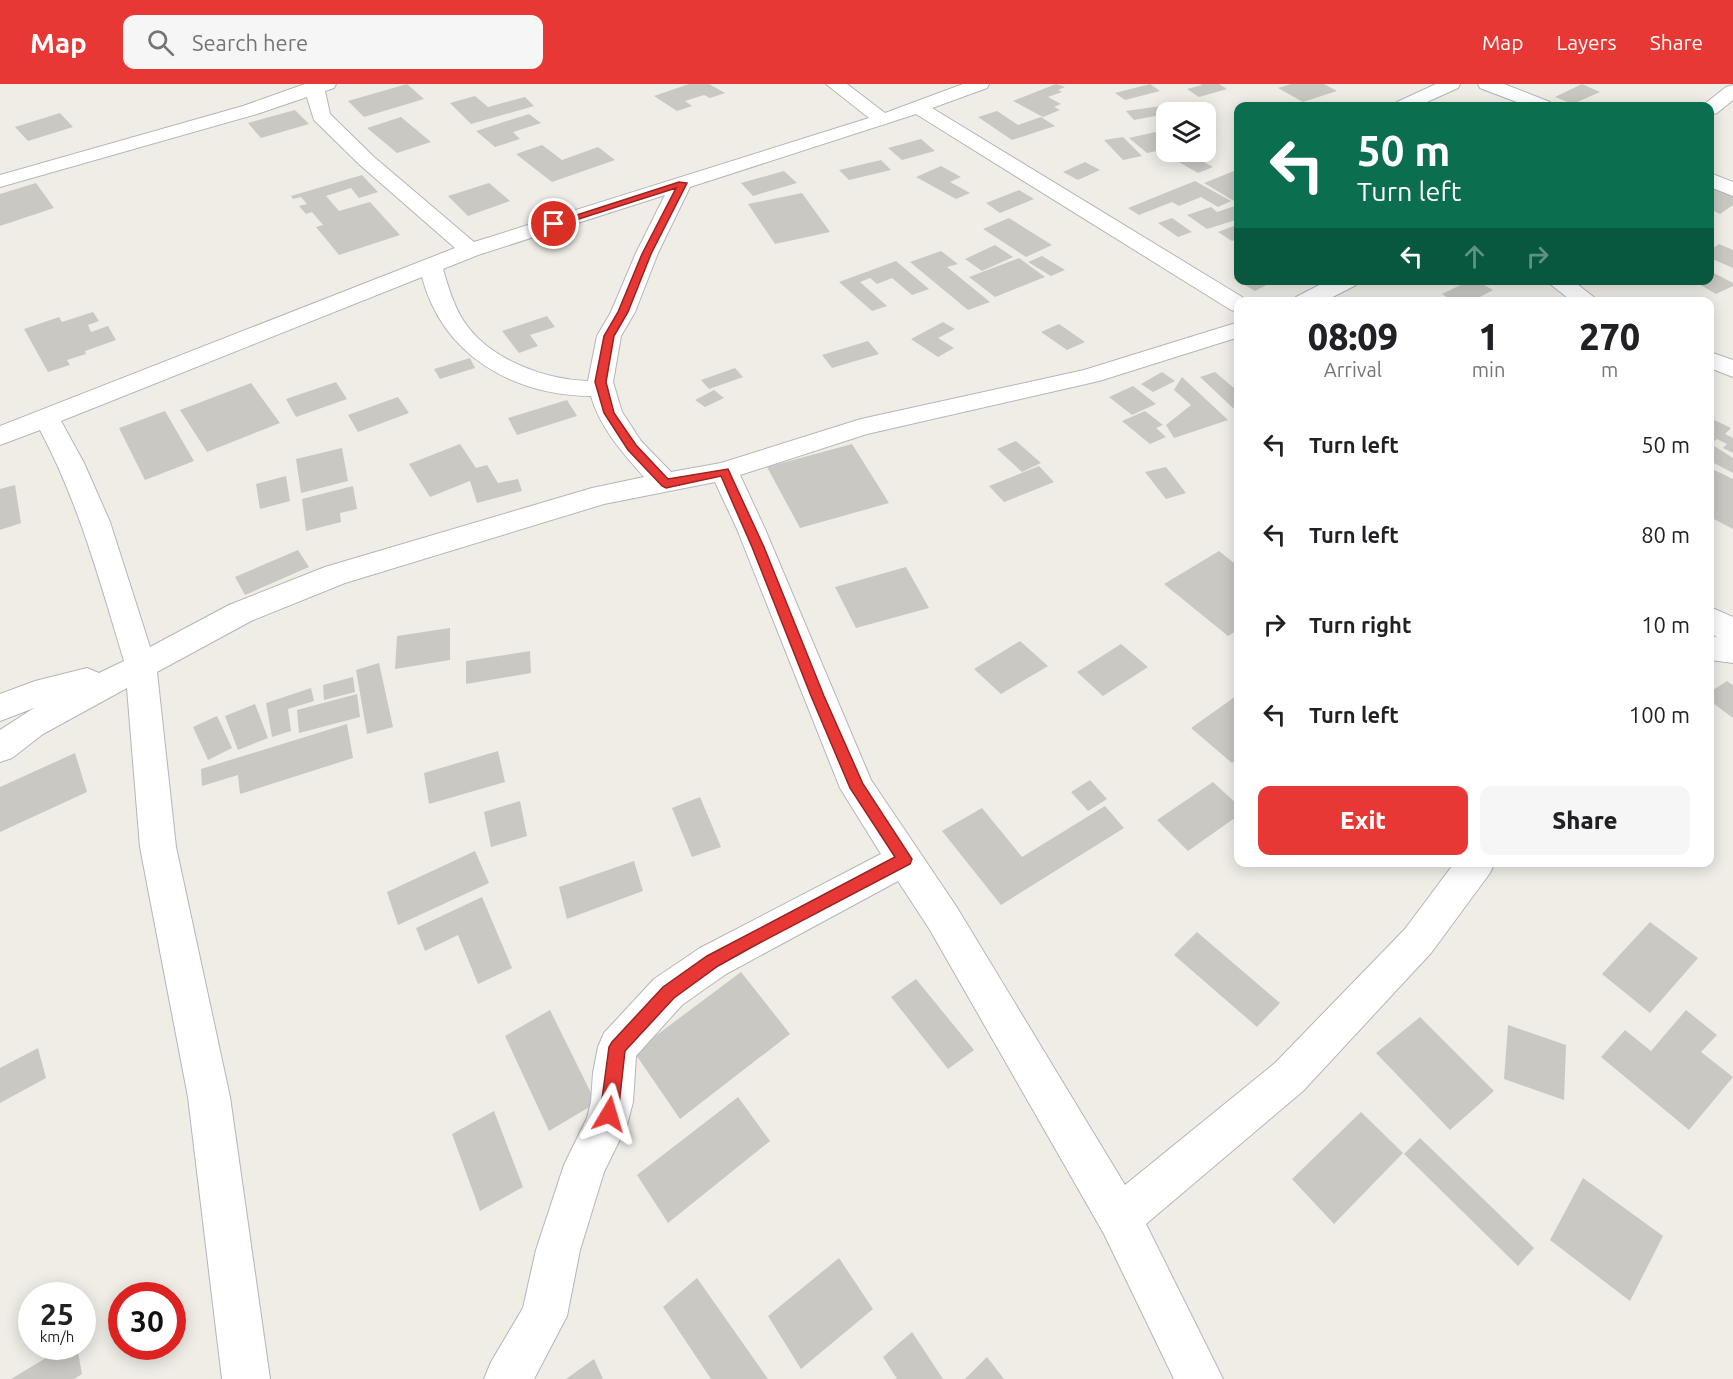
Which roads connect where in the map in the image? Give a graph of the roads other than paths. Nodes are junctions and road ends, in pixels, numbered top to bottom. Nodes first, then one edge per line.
1 (835, 84) edge
2 (980, 84) edge
3 (1451, 84) edge
4 (1487, 84) edge
5 (319, 85) edge
6 (1733, 91) edge
7 (1413, 102) edge
8 (1533, 102) edge
9 (1714, 106) edge
10 (917, 107) junction
11 (883, 120) junction
12 (0, 181) edge
13 (1714, 181) edge
14 (682, 183) junction
15 (1733, 190) edge
16 (470, 250) junction
17 (431, 266) junction
18 (1338, 285) edge
19 (1564, 285) edge
20 (1314, 297) edge
21 (1582, 297) edge
22 (1234, 302) edge
23 (1234, 331) edge
24 (1714, 361) edge
25 (1733, 369) edge
26 (602, 389) junction
27 (46, 417) junction
28 (0, 436) edge
29 (724, 471) junction
30 (666, 484) junction
31 (1714, 620) edge
32 (1733, 632) edge
33 (1714, 649) edge
34 (1733, 651) edge
35 (141, 666) junction
36 (0, 708) edge
37 (0, 748) edge
38 (905, 859) junction
39 (1473, 867) edge
40 (1120, 1218) junction
41 (246, 1379) edge
42 (508, 1379) edge
43 (1199, 1379) edge

1 - 11 street
2 - 10 street
3 - 7 street
4 - 8 street
5 - 12 street
5 - 16 street
6 - 9 street
10 - 11 street
10 - 22 street
11 - 14 street
13 - 15 street
14 - 16 street
14 - 26 street
16 - 17 street
17 - 26 street
17 - 27 street
18 - 20 street
19 - 21 street
23 - 29 street
24 - 25 street
26 - 30 street
27 - 28 street
27 - 35 street
29 - 30 street
29 - 38 street
30 - 35 street
31 - 32 street
33 - 34 street
35 - 36 street
35 - 37 street
35 - 41 street
38 - 40 street
38 - 42 street
39 - 40 street
40 - 43 street

